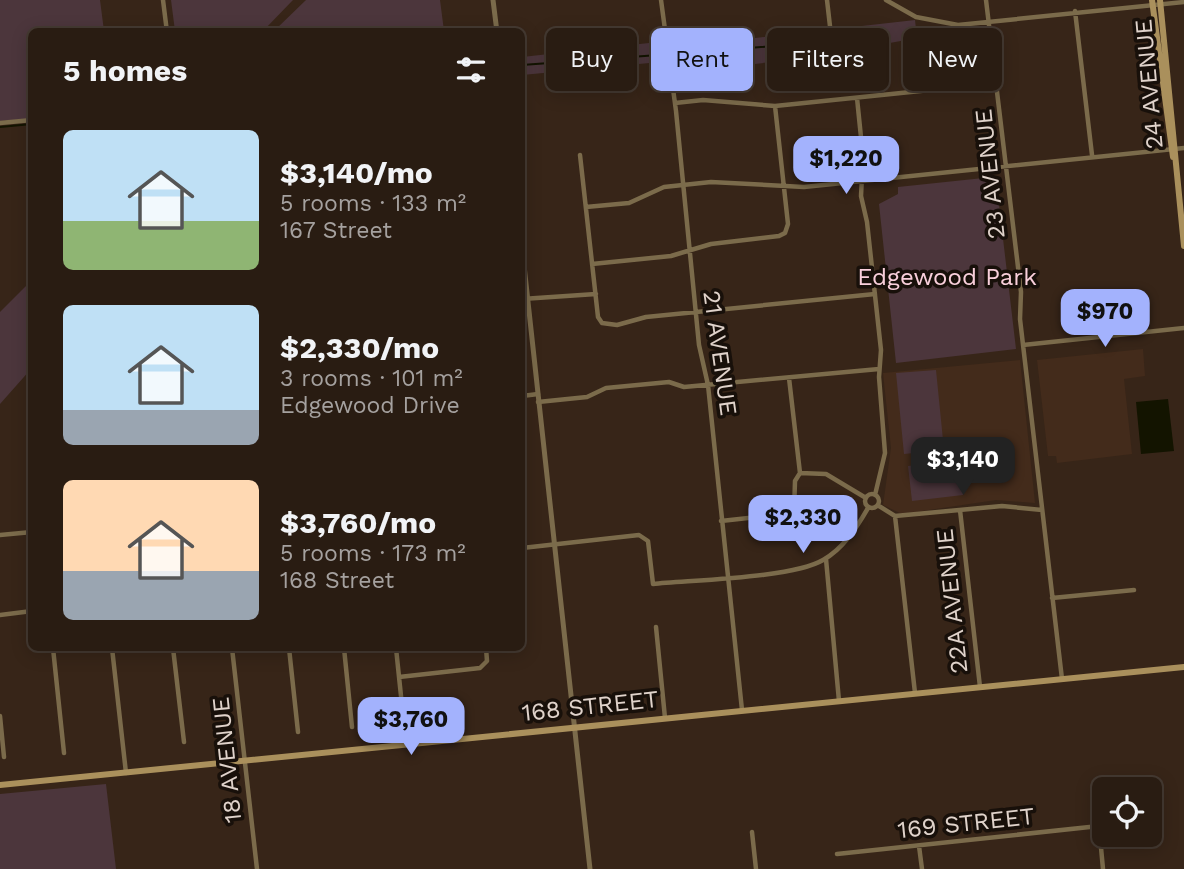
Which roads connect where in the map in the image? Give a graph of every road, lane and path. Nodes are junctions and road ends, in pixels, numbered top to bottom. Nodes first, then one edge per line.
1 (163, 0) edge
2 (493, 0) edge
3 (661, 0) edge
4 (827, 0) edge
5 (886, 0) edge
6 (986, 0) edge
7 (1160, 2) edge
8 (1184, 2) edge
9 (1152, 3) edge
10 (1075, 11) junction
11 (990, 22) junction
12 (166, 28) edge
13 (496, 28) edge
14 (830, 28) edge
15 (991, 28) edge
16 (923, 91) edge
17 (999, 91) edge
18 (857, 98) junction
19 (675, 103) junction
20 (775, 106) junction
21 (28, 120) edge
22 (0, 124) edge
23 (1184, 148) edge
24 (1173, 149) junction
25 (580, 155) dead end
26 (1092, 155) junction
27 (1007, 166) junction
28 (861, 181) junction
29 (682, 185) junction
30 (784, 186) junction
31 (586, 207) junction
32 (1184, 246) edge
33 (689, 250) junction
34 (592, 264) junction
35 (596, 294) junction
36 (875, 294) junction
37 (525, 299) edge
38 (525, 306) edge
39 (696, 312) junction
40 (1184, 328) edge
41 (1023, 345) junction
42 (879, 369) junction
43 (789, 378) junction
44 (708, 385) junction
45 (538, 394) junction
46 (525, 396) edge
47 (538, 402) junction
48 (800, 473) junction
49 (875, 495) junction
50 (866, 498) junction
51 (878, 506) junction
52 (868, 508) junction
53 (960, 510) junction
54 (1042, 510) junction
55 (895, 516) junction
56 (721, 521) junction
57 (28, 532) edge
58 (0, 536) edge
59 (554, 544) junction
60 (525, 548) edge
61 (826, 559) junction
62 (727, 577) junction
63 (1134, 590) dead end
64 (1052, 598) junction
65 (28, 612) edge
66 (0, 615) edge
67 (656, 627) dead end
68 (53, 651) edge
69 (112, 651) edge
70 (173, 651) edge
71 (232, 651) edge
72 (289, 651) edge
73 (344, 651) edge
74 (396, 651) edge
75 (486, 651) edge
76 (1184, 667) edge
77 (399, 677) junction
78 (1062, 679) junction
79 (980, 687) junction
80 (915, 693) junction
81 (839, 701) junction
82 (742, 710) junction
83 (0, 716) edge
84 (665, 718) junction
85 (352, 726) dead end
86 (574, 727) junction
87 (298, 732) dead end
88 (184, 742) dead end
89 (406, 744) junction
90 (64, 753) dead end
91 (4, 757) dead end
92 (244, 761) junction
93 (125, 773) junction
94 (0, 785) edge
95 (752, 832) dead end
96 (919, 846) junction
97 (837, 854) dead end
98 (257, 869) edge
99 (590, 869) edge
100 (756, 869) edge
101 (922, 869) edge
102 (1103, 869) edge

1 - 12 street
2 - 13 street
3 - 19 street, 21 AVENUE
4 - 14 street
5 - 11 street
6 - 11 street, 23 AVENUE
7 - 8 street
7 - 9 street
7 - 24 main road, 24 AVENUE
9 - 10 street
9 - 24 main road, 24 AVENUE
10 - 11 street
10 - 26 street
11 - 15 street, 23 AVENUE
16 - 18 street
17 - 27 street, 23 AVENUE
18 - 20 street
18 - 28 street
19 - 20 street
19 - 29 street, 21 AVENUE
20 - 30 street
21 - 22 street
23 - 24 street
24 - 26 street
24 - 32 main road, 24 AVENUE
25 - 31 street
26 - 27 street
27 - 28 street
27 - 41 street, 23 AVENUE
28 - 30 street
28 - 36 street
29 - 30 street
29 - 31 street
29 - 33 street, 21 AVENUE
30 - 33 street
31 - 34 street
33 - 34 street
33 - 39 street, 21 AVENUE
34 - 35 street
35 - 37 street
35 - 39 street
36 - 39 street
36 - 42 street
38 - 45 street
39 - 44 street, 21 AVENUE
40 - 41 street
41 - 54 street, 23 AVENUE
42 - 43 street
42 - 49 street
43 - 44 street
43 - 48 street
44 - 47 street
44 - 56 street, 21 AVENUE
45 - 46 street
45 - 47 street
47 - 59 street
48 - 50 street
48 - 56 street
49 - 50 street
49 - 51 street
50 - 52 street
51 - 52 street
51 - 55 street
52 - 61 street
53 - 54 street
53 - 55 street
53 - 79 street, 22A AVENUE
54 - 64 street, 23 AVENUE
55 - 80 street
56 - 62 street, 21 AVENUE
57 - 58 street
59 - 60 street
59 - 62 street
59 - 86 street
61 - 62 street
61 - 81 street
62 - 82 street, 21 AVENUE
63 - 64 street
64 - 78 street, 23 AVENUE
65 - 66 street
67 - 84 street
68 - 90 street
69 - 93 street
70 - 88 street
71 - 92 street, 18 AVENUE
72 - 87 street
73 - 85 street
74 - 77 street
75 - 77 street
76 - 78 main road, 168 STREET
77 - 89 street
78 - 79 main road, 168 STREET
79 - 80 main road, 168 STREET
80 - 81 main road, 168 STREET
81 - 82 main road, 168 STREET
82 - 84 main road, 168 STREET
83 - 91 street
84 - 86 main road, 168 STREET
86 - 89 main road, 168 STREET
86 - 99 street
89 - 92 main road, 168 STREET
92 - 93 main road, 168 STREET
92 - 98 street, 18 AVENUE
93 - 94 main road, 168 STREET
95 - 100 street
96 - 97 street, 169 STREET
96 - 101 street
96 - 102 street, 169 STREET

